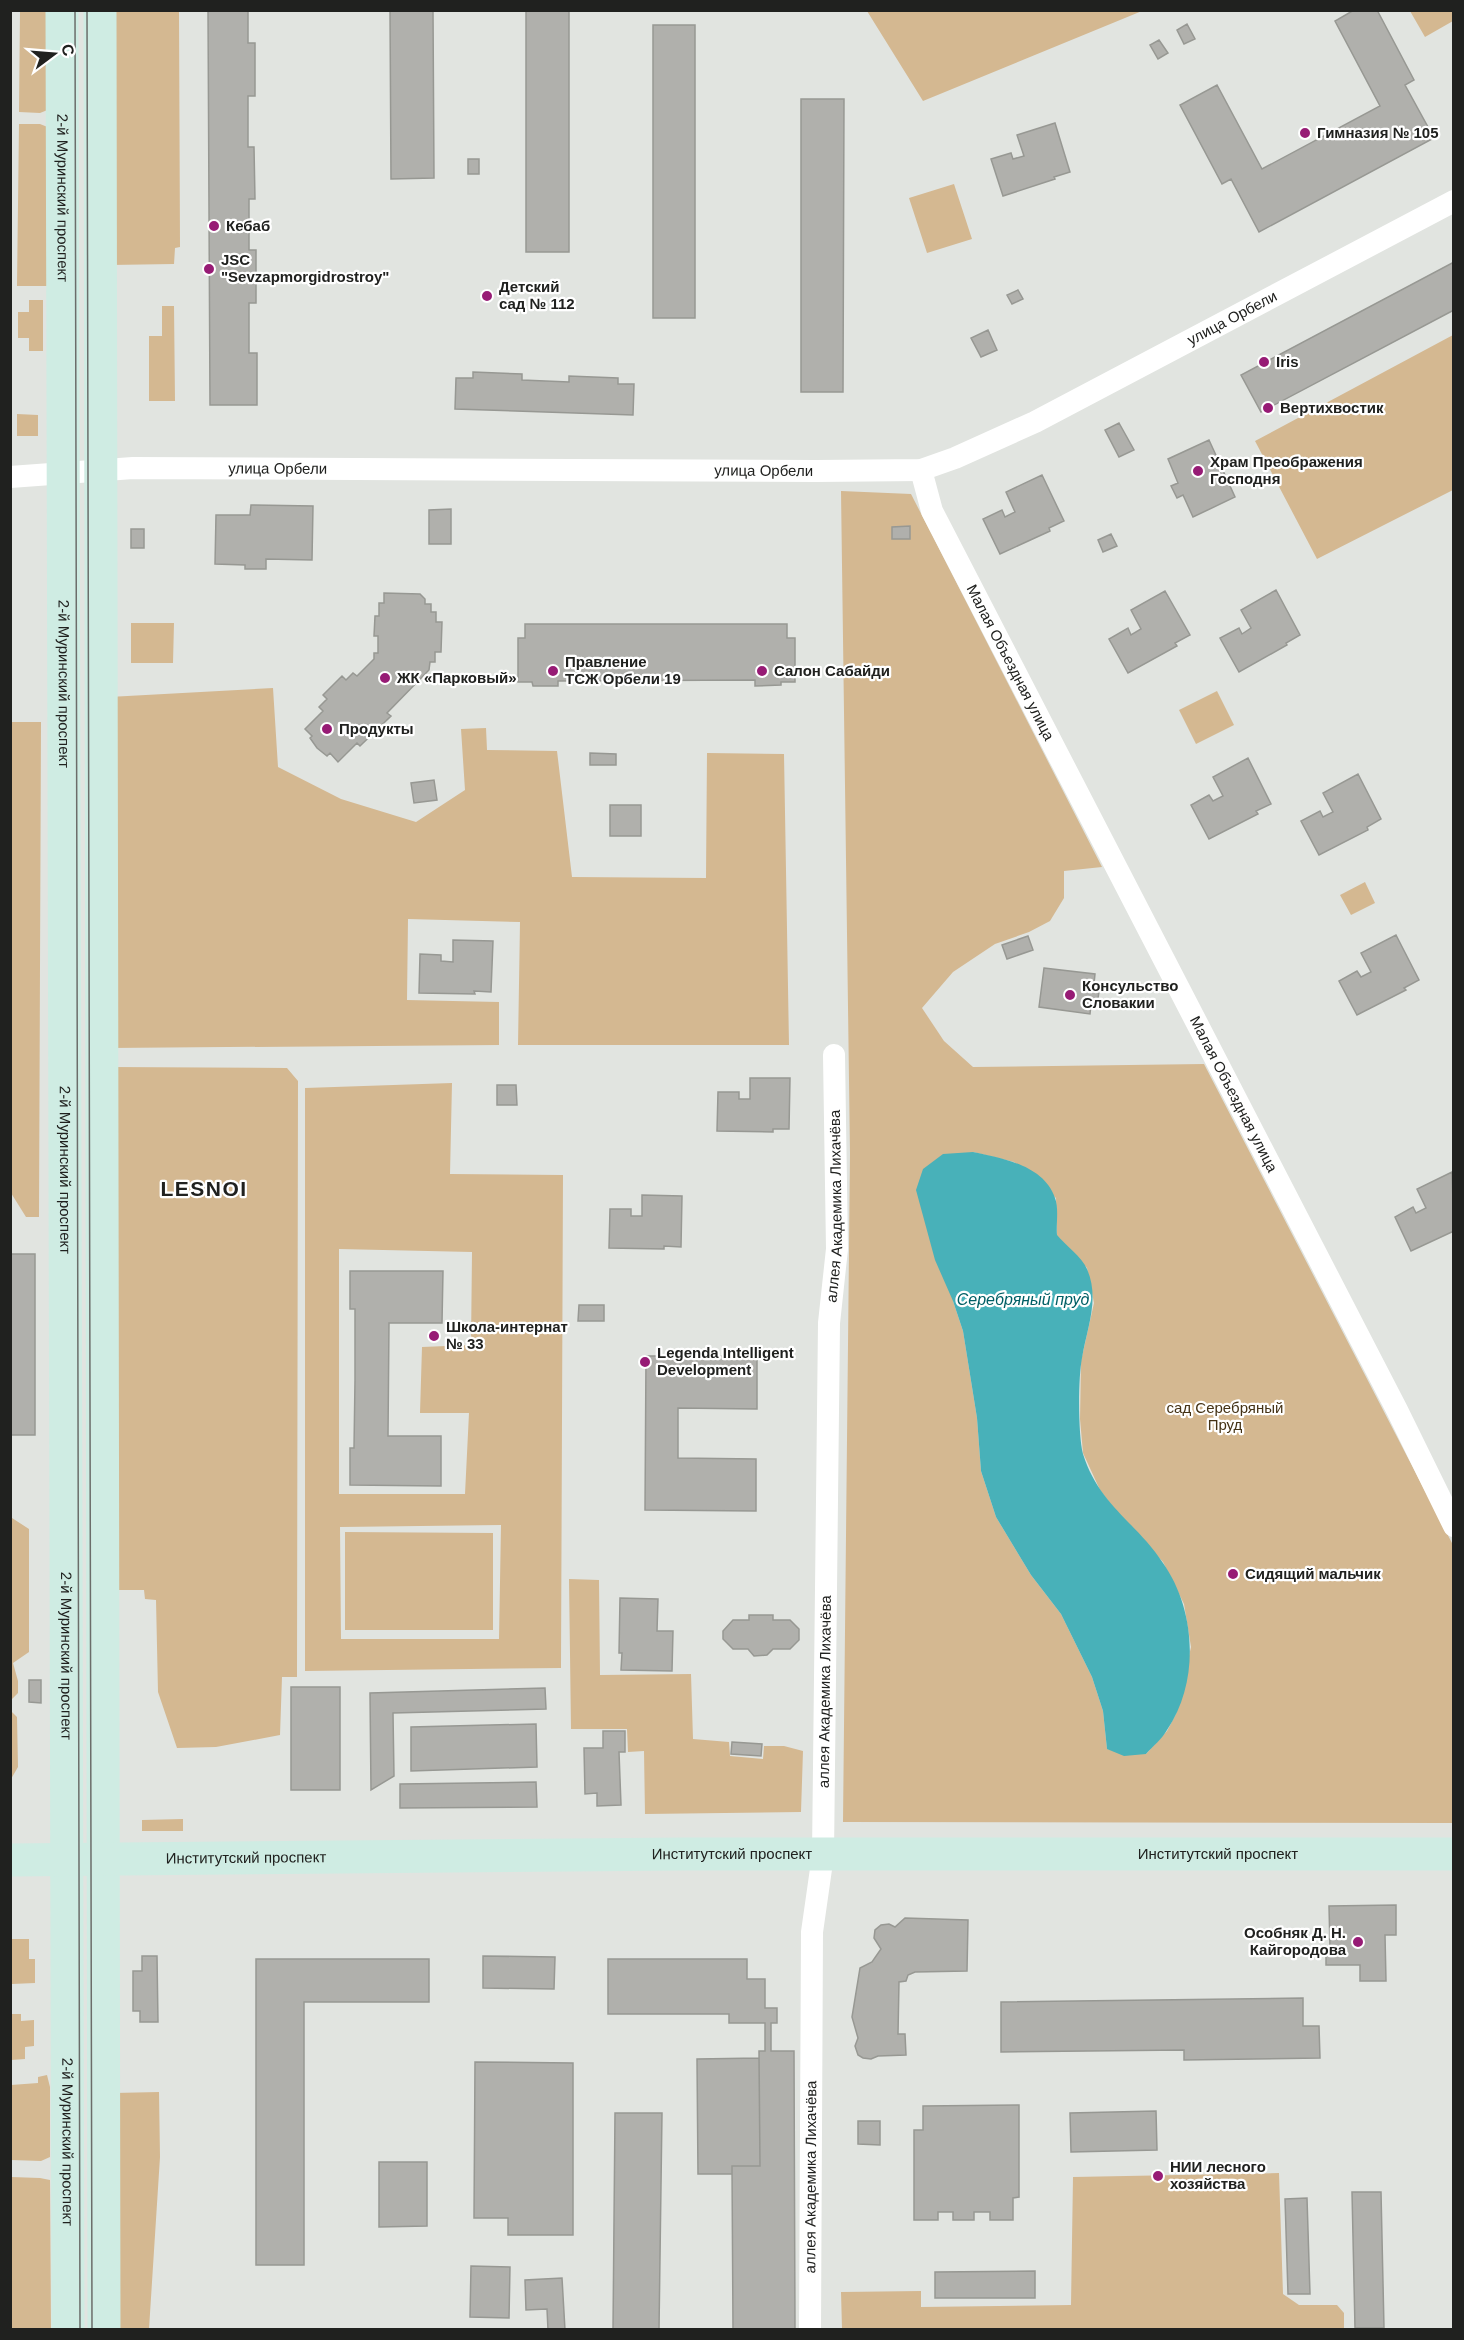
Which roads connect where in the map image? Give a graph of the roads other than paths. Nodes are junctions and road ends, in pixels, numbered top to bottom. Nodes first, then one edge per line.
1 (62, 10) edge
2 (100, 10) edge
3 (1454, 201) edge
4 (100, 469) junction
5 (921, 470) junction
6 (63, 472) junction
7 (10, 477) edge
8 (834, 1055) dead end
9 (1454, 1526) edge
10 (1454, 1854) edge
11 (823, 1855) junction
12 (10, 1860) edge
13 (67, 1860) junction
14 (103, 1860) junction
15 (68, 2330) edge
16 (104, 2330) edge
17 (810, 2330) edge

1 - 6 main road, 2-й Муринский проспект
2 - 4 main road
3 - 5 street, улица Орбели
4 - 5 street, улица Орбели
4 - 6 street, улица Орбели
4 - 14 main road
5 - 9 street, Малая Объездная улица
6 - 7 street, улица Орбели
6 - 13 main road, 2-й Муринский проспект
8 - 11 street, аллея Академика Лихачёва
10 - 11 main road, Институтский проспект
11 - 14 main road, Институтский проспект
11 - 17 street, аллея Академика Лихачёва
12 - 13 main road, Институтский проспект
13 - 14 main road, Институтский проспект
13 - 15 main road, 2-й Муринский проспект
14 - 16 main road

